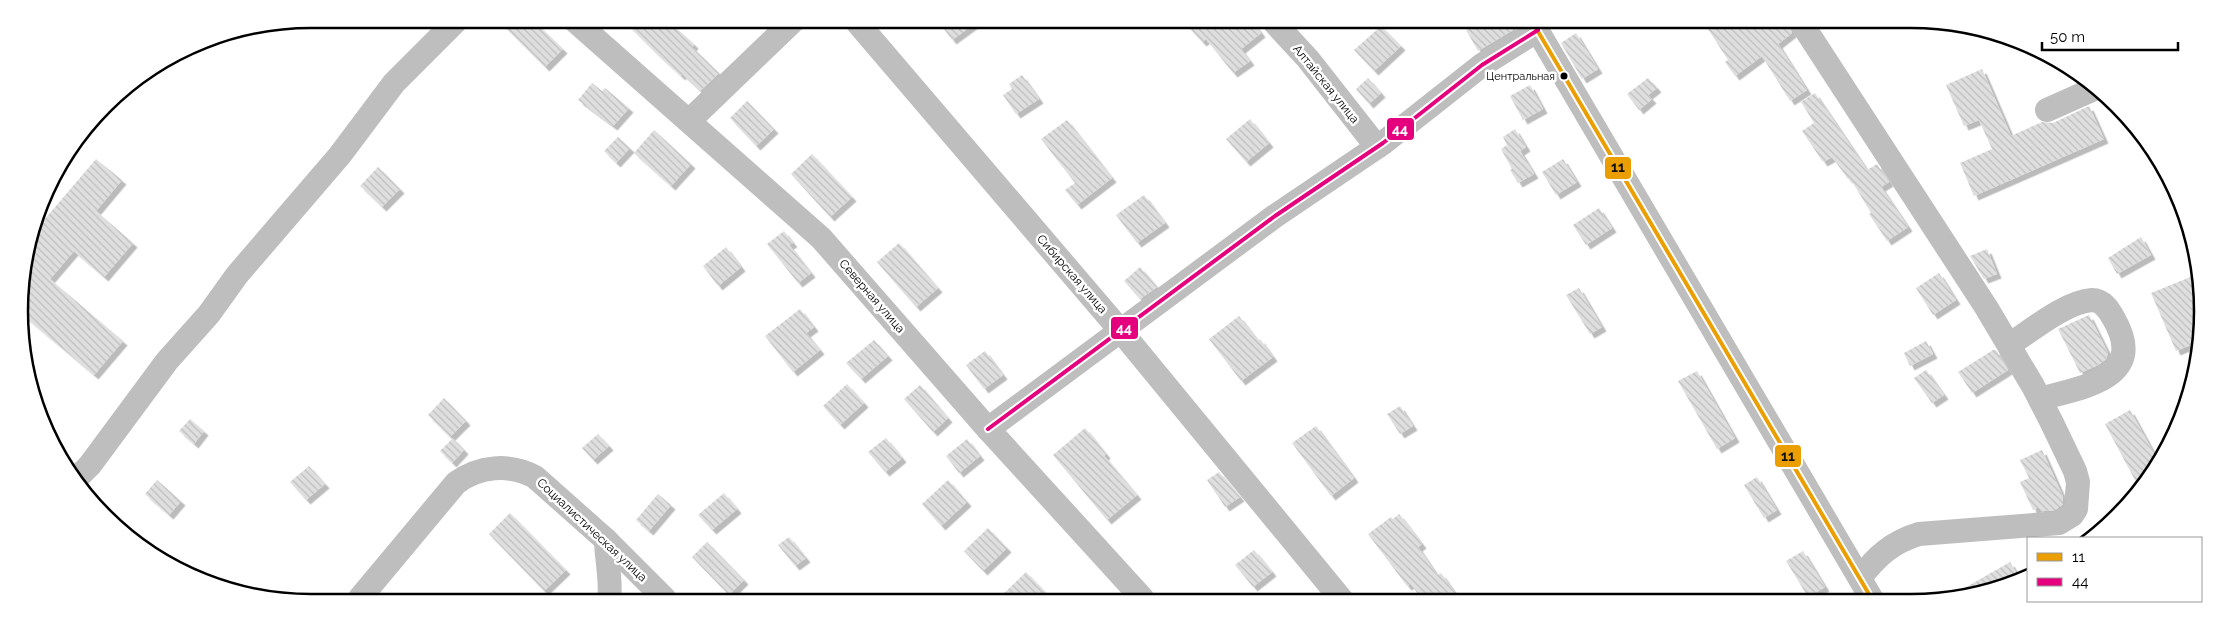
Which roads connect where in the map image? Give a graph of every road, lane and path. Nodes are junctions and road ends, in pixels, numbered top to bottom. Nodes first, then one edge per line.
1 (449, 28) edge
2 (583, 28) edge
3 (786, 28) edge
4 (862, 28) edge
5 (1280, 28) edge
6 (1534, 28) edge
7 (1536, 28) edge
8 (1805, 28) edge
9 (2090, 91) edge
10 (2046, 110) dead end
11 (689, 121) junction
12 (1377, 147) junction
13 (1120, 330) junction
14 (2009, 345) junction
15 (2040, 399) junction
16 (988, 428) junction
17 (80, 475) edge
18 (606, 540) junction
19 (1860, 578) junction
20 (363, 594) edge
21 (609, 594) edge
22 (660, 594) edge
23 (1138, 594) edge
24 (1337, 594) edge
25 (1869, 594) edge

1 - 17 street
2 - 11 street, Северная улица
3 - 11 street
4 - 13 street, Сибирская улица
5 - 12 street, Алтайская улица
6 - 12 street
7 - 19 street
8 - 14 street
9 - 10 street
11 - 16 street, Северная улица
12 - 13 street
13 - 16 street
13 - 24 street, Сибирская улица
14 - 15 street
14 - 15 street
15 - 19 street
16 - 23 street, Северная улица
18 - 20 street, Социалистическая улица
18 - 21 street
18 - 22 street, Социалистическая улица
19 - 25 street

